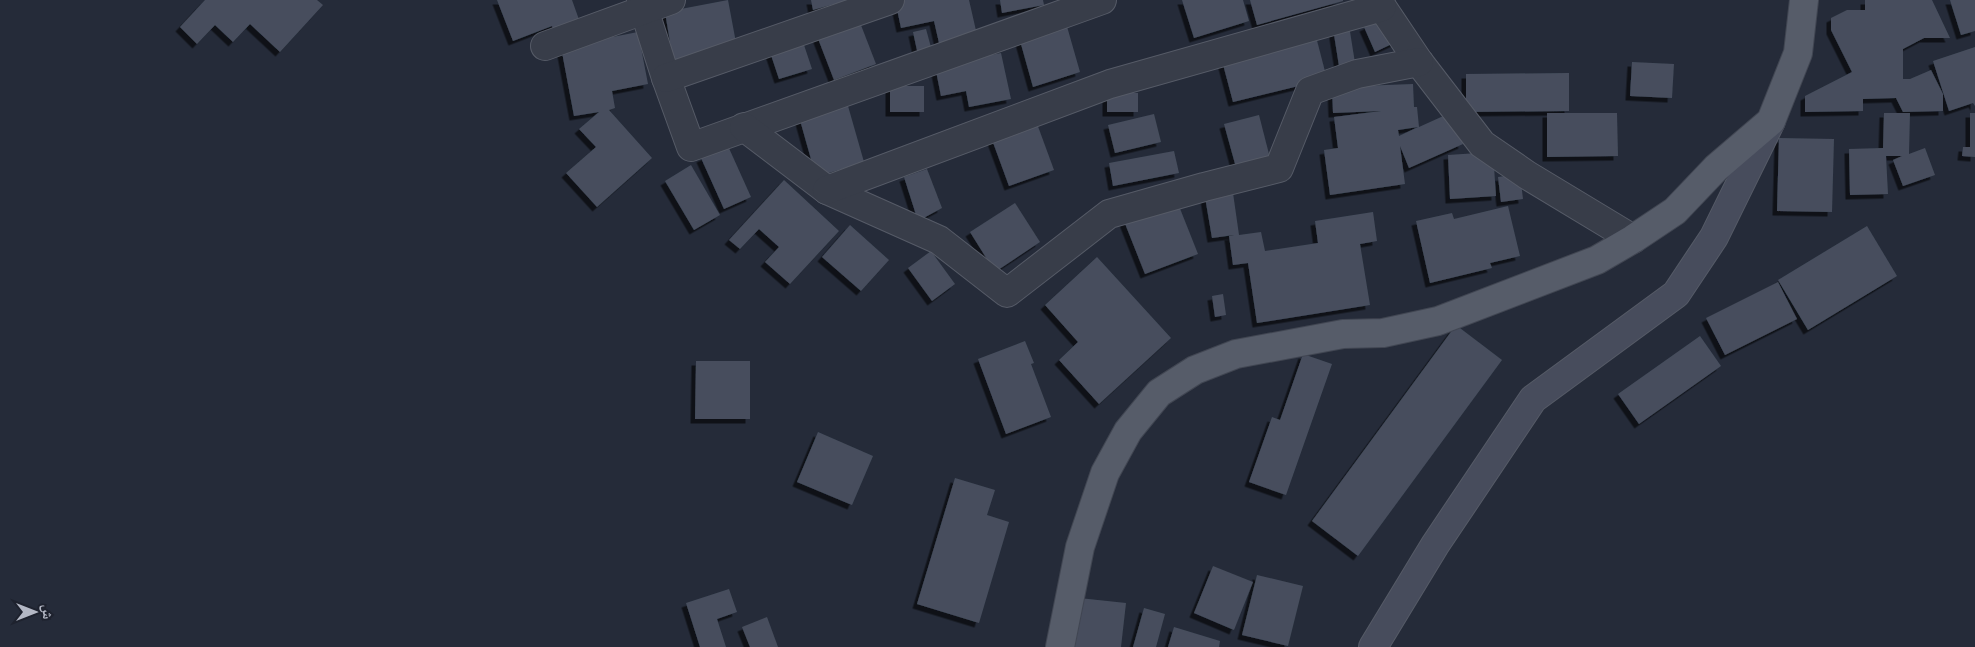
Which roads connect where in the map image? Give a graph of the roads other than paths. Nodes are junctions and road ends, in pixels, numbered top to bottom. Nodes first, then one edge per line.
1 (671, 0) edge
2 (890, 0) edge
3 (1102, 0) edge
4 (1804, 0) edge
5 (1380, 3) edge
6 (643, 5) edge
7 (545, 46) dead end
8 (1419, 62) junction
9 (666, 78) junction
10 (1771, 121) junction
11 (744, 127) junction
12 (827, 190) junction
13 (1633, 239) junction
14 (1060, 647) edge
15 (1373, 647) edge

1 - 6 street
2 - 9 street
3 - 11 street
4 - 10 main road
5 - 8 street
5 - 12 street
6 - 7 street
6 - 9 street
8 - 12 street
8 - 13 street
9 - 11 street
10 - 13 main road
10 - 15 street
11 - 12 street
13 - 14 main road

